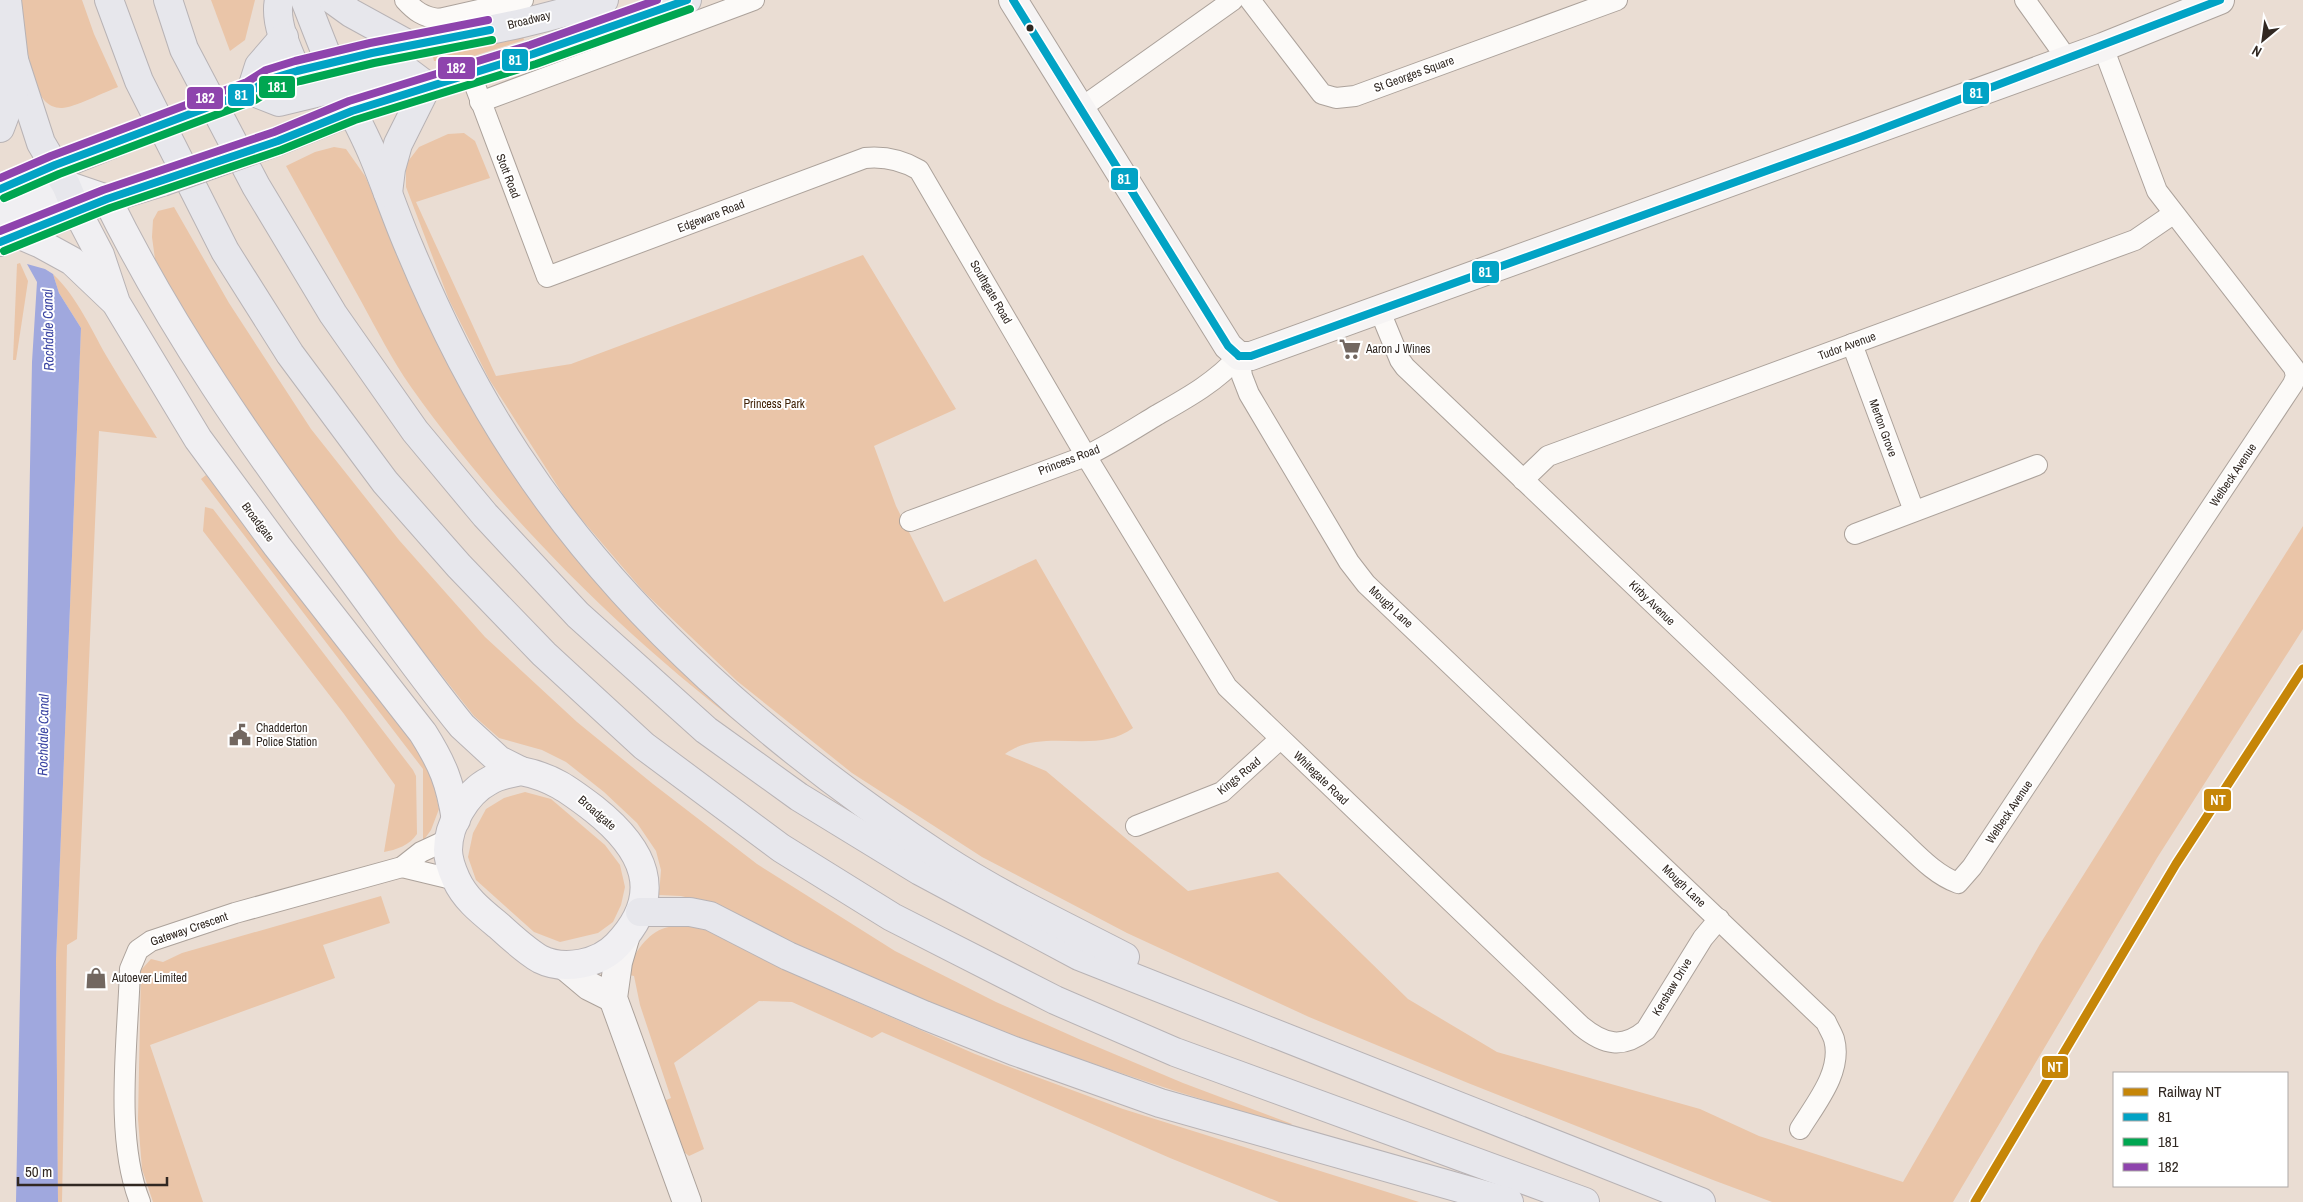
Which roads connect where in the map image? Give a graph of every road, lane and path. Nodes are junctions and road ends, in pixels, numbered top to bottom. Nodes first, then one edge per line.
1 (8, 0) edge
2 (109, 0) edge
3 (168, 0) edge
4 (279, 0) edge
5 (305, 0) edge
6 (333, 0) edge
7 (405, 0) edge
8 (523, 0) edge
9 (604, 0) edge
10 (687, 0) edge
11 (754, 0) edge
12 (1014, 0) edge
13 (1233, 0) edge
14 (1250, 0) edge
15 (1617, 0) edge
16 (2026, 0) edge
17 (2220, 0) edge
18 (284, 37) junction
19 (411, 46) junction
20 (2102, 47) junction
21 (2064, 60) junction
22 (335, 74) junction
23 (471, 75) junction
24 (302, 83) junction
25 (427, 86) junction
26 (251, 91) junction
27 (480, 102) junction
28 (1081, 108) junction
29 (352, 111) junction
30 (13, 116) edge
31 (875, 157) joint
32 (60, 175) junction
33 (0, 189) edge
34 (388, 193) junction
35 (107, 199) junction
36 (0, 211) edge
37 (77, 211) junction
38 (2173, 214) junction
39 (10, 239) edge
40 (547, 277) joint
41 (116, 303) junction
42 (1379, 309) junction
43 (1852, 344) junction
44 (1239, 356) junction
45 (1086, 456) junction
46 (2037, 465) dead end
47 (1523, 480) junction
48 (1914, 511) junction
49 (910, 521) dead end
50 (1854, 534) dead end
51 (1280, 739) junction
52 (521, 771) junction
53 (1136, 826) dead end
54 (452, 829) junction
55 (402, 867) junction
56 (1948, 879) joint
57 (456, 880) junction
58 (640, 912) junction
59 (1719, 919) junction
60 (624, 938) junction
61 (564, 965) junction
62 (613, 998) junction
63 (1287, 1038) junction
64 (1617, 1044) joint
65 (1800, 1129) dead end
66 (140, 1202) edge
67 (687, 1202) edge
68 (1508, 1202) edge
69 (1585, 1202) edge
70 (1701, 1202) edge

1 - 30 highway
2 - 69 highway
3 - 63 highway
4 - 18 highway
5 - 22 highway
6 - 19 highway
7 - 8 street, Broadway
9 - 19 highway, Broadway
10 - 23 highway
11 - 27 street
12 - 28 street
13 - 28 street
14 - 15 street, St Georges Square
16 - 21 street
17 - 20 street
18 - 24 highway
18 - 26 highway
19 - 22 highway, Broadway
20 - 21 street
20 - 38 street, Welbeck Avenue
21 - 42 street
22 - 24 highway, Broadway
22 - 25 highway
22 - 29 highway
23 - 25 highway
23 - 27 street, Stott Road
24 - 26 highway, Broadway
25 - 29 highway
25 - 34 highway
26 - 32 highway, Broadway, bridge
27 - 40 street, Stott Road
28 - 44 street
29 - 34 highway
29 - 35 highway, bridge
30 - 32 highway
31 - 40 street, Edgeware Road
31 - 45 street, Southgate Road
32 - 33 highway, Broadway
32 - 35 main road
32 - 36 main road
32 - 37 highway
34 - 63 highway
35 - 37 highway
35 - 52 main road, Broadgate
37 - 39 highway
37 - 41 main road, Broadgate
38 - 43 street, Tudor Avenue
38 - 56 street, Welbeck Avenue
39 - 41 main road
41 - 54 main road, Broadgate
42 - 44 street
42 - 47 street, Kirby Avenue
43 - 47 street, Tudor Avenue
43 - 48 street, Merton Grove
44 - 45 street, Princess Road
44 - 59 street, Mough Lane
45 - 49 street, Princess Road
45 - 51 street, Whitegate Road
46 - 48 street
47 - 56 street, Kirby Avenue
48 - 50 street
51 - 53 street, Kings Road
51 - 64 street, Whitegate Road
52 - 54 main road, Broadgate
52 - 58 main road, Broadgate
54 - 55 street, Gateway Crescent
54 - 57 main road, Broadgate
55 - 57 street, Gateway Crescent
55 - 66 street, Gateway Crescent
57 - 61 main road, Broadgate
58 - 60 main road, Broadgate
58 - 68 highway
59 - 64 street, Kershaw Drive
59 - 65 street, Mough Lane
60 - 61 main road, Broadgate
60 - 62 street, Broadgate
61 - 62 street, Broadgate
62 - 67 street, Broadgate
63 - 70 highway

